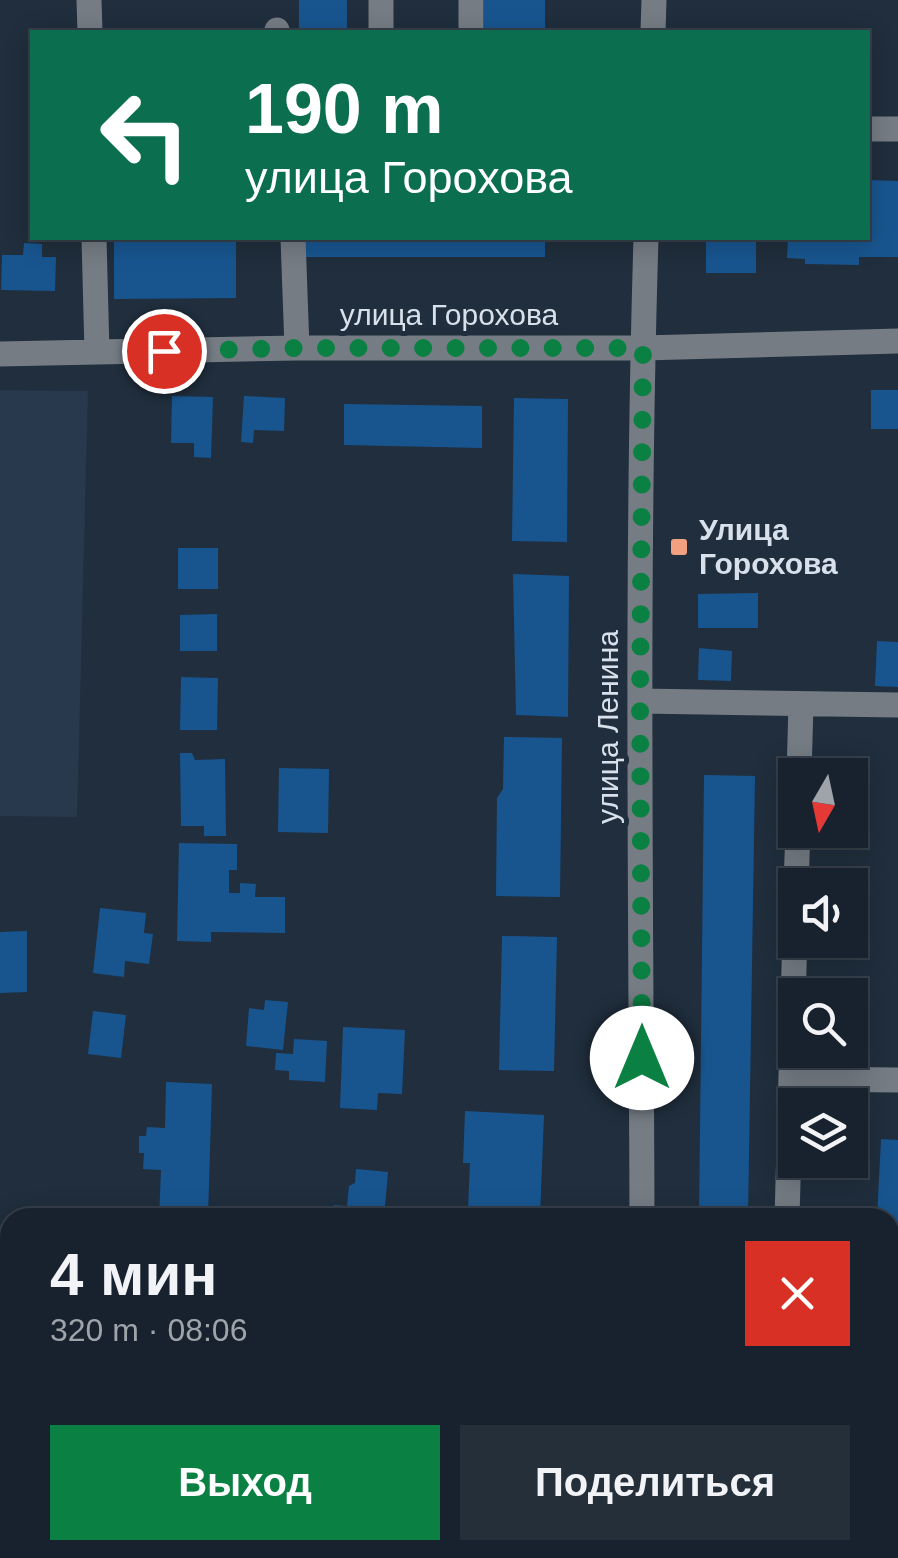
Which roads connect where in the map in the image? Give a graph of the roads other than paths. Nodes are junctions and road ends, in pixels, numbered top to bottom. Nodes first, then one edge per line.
1 (89, 0) edge
2 (382, 0) edge
3 (472, 0) edge
4 (654, 0) edge
5 (90, 30) edge
6 (381, 30) edge
7 (471, 30) edge
8 (653, 30) edge
9 (870, 129) edge
10 (898, 129) edge
11 (94, 240) edge
12 (294, 240) edge
13 (646, 240) edge
14 (898, 341) edge
15 (297, 348) junction
16 (643, 348) junction
17 (97, 352) junction
18 (0, 354) edge
19 (640, 701) junction
20 (801, 704) junction
21 (898, 705) edge
22 (799, 758) edge
23 (794, 958) edge
24 (791, 1078) junction
25 (898, 1080) edge
26 (642, 1208) edge
27 (787, 1208) edge

1 - 5 street
2 - 6 street
3 - 7 street
4 - 8 street
9 - 10 street
11 - 17 street
12 - 15 street
13 - 16 street, улица Ленина
14 - 16 street, улица Горохова
15 - 16 street, улица Горохова
15 - 17 street, улица Горохова
16 - 19 street, улица Ленина
17 - 18 street, улица Горохова
19 - 20 street
19 - 26 street, улица Ленина
20 - 21 street
20 - 22 street
23 - 24 street
24 - 25 street
24 - 27 street

